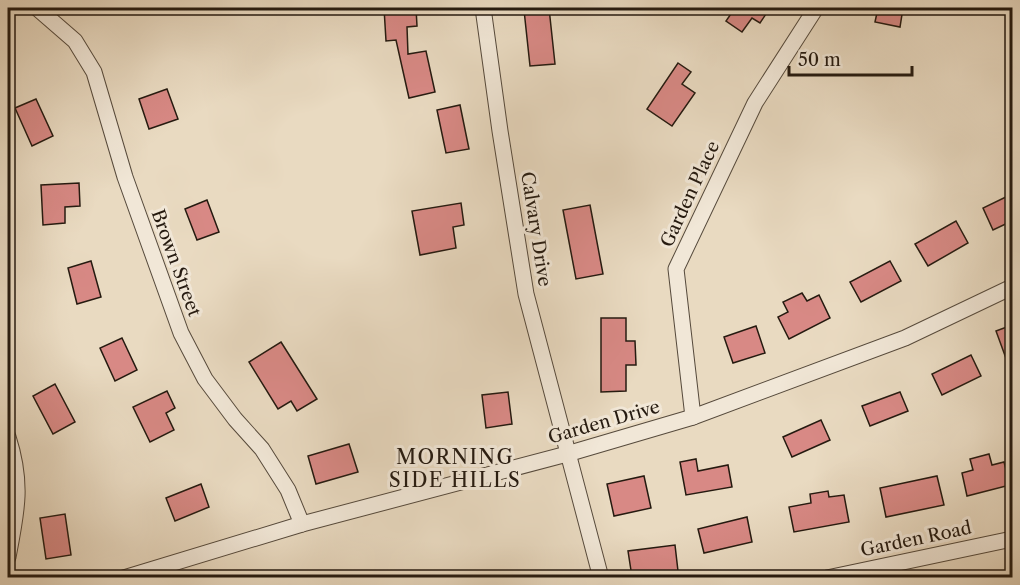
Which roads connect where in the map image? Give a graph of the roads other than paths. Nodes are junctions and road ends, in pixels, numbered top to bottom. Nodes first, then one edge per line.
1 (37, 8) edge
2 (483, 8) edge
3 (816, 8) edge
4 (1012, 287) edge
5 (693, 417) junction
6 (8, 437) edge
7 (567, 454) junction
8 (302, 524) junction
9 (1012, 539) edge
10 (8, 557) edge
11 (124, 578) edge
12 (601, 578) edge
13 (827, 578) edge

1 - 8 street, Brown Street
2 - 7 street, Calvary Drive
3 - 5 street, Garden Place
4 - 5 street, Garden Drive
5 - 7 street, Garden Drive
6 - 10 street
7 - 8 street, Garden Drive
7 - 12 street
8 - 11 street, Garden Drive
9 - 13 street, Garden Road

